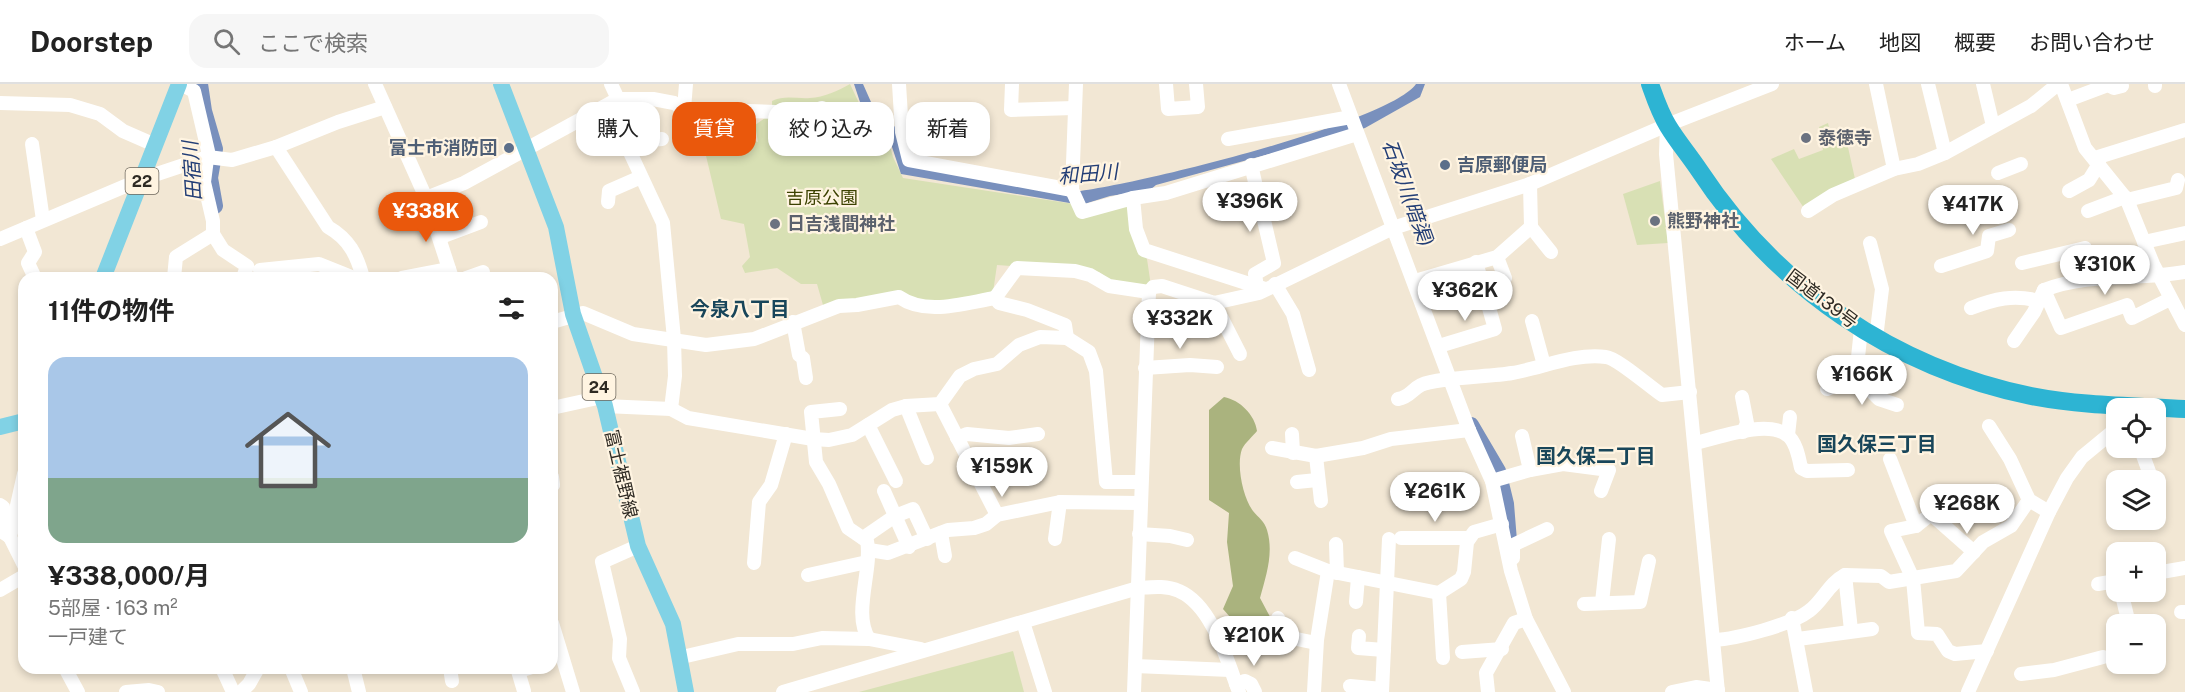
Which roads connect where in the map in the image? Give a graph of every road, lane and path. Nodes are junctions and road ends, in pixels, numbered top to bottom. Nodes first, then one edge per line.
1 (180, 84) edge
2 (375, 84) edge
3 (501, 84) edge
4 (611, 84) edge
5 (686, 84) edge
6 (899, 84) edge
7 (1012, 84) edge
8 (1076, 84) edge
9 (1166, 84) edge
10 (1196, 84) edge
11 (1340, 84) edge
12 (1650, 84) edge
13 (1772, 84) edge
14 (1876, 84) edge
15 (1928, 84) edge
16 (1983, 84) edge
17 (2060, 84) edge
18 (2122, 86) dead end
19 (618, 99) junction
20 (2068, 100) junction
21 (619, 102) edge
22 (685, 102) edge
23 (0, 103) edge
24 (672, 103) edge
25 (385, 107) junction
26 (1074, 108) junction
27 (1351, 117) junction
28 (1667, 124) junction
29 (1993, 126) junction
30 (2185, 130) edge
31 (1358, 134) junction
32 (1228, 140) dead end
33 (32, 144) dead end
34 (155, 145) junction
35 (276, 147) junction
36 (526, 149) junction
37 (1944, 153) junction
38 (633, 156) edge
39 (208, 157) junction
40 (2097, 161) junction
41 (2021, 164) dead end
42 (1251, 165) junction
43 (1894, 169) junction
44 (1998, 173) dead end
45 (641, 177) junction
46 (142, 179) junction
47 (2178, 180) dead end
48 (1530, 184) junction
49 (1072, 190) junction
50 (2069, 191) dead end
51 (426, 198) junction
52 (1133, 198) junction
53 (2126, 198) junction
54 (608, 202) dead end
55 (1808, 211) dead end
56 (2088, 211) dead end
57 (43, 220) junction
58 (481, 222) dead end
59 (1397, 226) junction
60 (1531, 227) junction
61 (26, 228) junction
62 (2009, 231) dead end
63 (2185, 233) edge
64 (213, 234) junction
65 (441, 237) junction
66 (0, 239) edge
67 (2144, 242) junction
68 (1870, 243) dead end
69 (2085, 248) dead end
70 (1551, 252) dead end
71 (1497, 257) junction
72 (1476, 262) junction
73 (2022, 263) dead end
74 (1941, 266) dead end
75 (260, 270) dead end
76 (32, 272) edge
77 (105, 272) edge
78 (175, 272) edge
79 (245, 272) edge
80 (339, 272) edge
81 (361, 272) edge
82 (450, 272) edge
83 (2185, 272) edge
84 (2159, 277) junction
85 (1505, 278) dead end
86 (1417, 280) junction
87 (1266, 287) junction
88 (1149, 292) junction
89 (2042, 296) junction
90 (995, 298) junction
91 (2170, 299) junction
92 (1214, 303) junction
93 (1971, 308) dead end
94 (573, 314) junction
95 (558, 320) edge
96 (1532, 321) dead end
97 (793, 322) junction
98 (2185, 325) edge
99 (1869, 334) junction
100 (1067, 338) junction
101 (674, 339) junction
102 (2014, 341) dead end
103 (1441, 345) junction
104 (1240, 354) dead end
105 (1544, 365) junction
106 (1217, 367) dead end
107 (1145, 368) junction
108 (1309, 370) dead end
109 (1856, 376) junction
110 (806, 378) dead end
111 (1455, 380) junction
112 (1827, 389) dead end
113 (1690, 392) junction
114 (1742, 397) dead end
115 (1398, 399) dead end
116 (604, 402) junction
117 (940, 404) junction
118 (1898, 405) dead end
119 (2106, 405) edge
120 (906, 406) junction
121 (558, 407) edge
122 (2166, 408) edge
123 (671, 409) junction
124 (840, 409) dead end
125 (2185, 409) edge
126 (1790, 417) dead end
127 (18, 422) edge
128 (868, 425) junction
129 (1989, 426) dead end
130 (0, 427) edge
131 (1469, 430) junction
132 (1743, 432) junction
133 (786, 434) junction
134 (1038, 434) dead end
135 (1292, 434) dead end
136 (1788, 435) junction
137 (1522, 436) dead end
138 (957, 438) junction
139 (2106, 438) edge
140 (813, 439) junction
141 (1695, 443) junction
142 (1272, 448) dead end
143 (1293, 453) junction
144 (1316, 456) junction
145 (927, 458) dead end
146 (1890, 459) dead end
147 (1530, 470) junction
148 (1848, 470) dead end
149 (1498, 479) junction
150 (1317, 480) junction
151 (896, 481) dead end
152 (1140, 482) junction
153 (1297, 482) dead end
154 (884, 491) dead end
155 (1601, 491) dead end
156 (2029, 500) junction
157 (1321, 501) dead end
158 (1060, 502) junction
159 (1140, 504) junction
160 (0, 506) edge
161 (2049, 512) junction
162 (997, 515) junction
163 (18, 516) edge
164 (895, 516) junction
165 (1502, 524) junction
166 (1916, 526) junction
167 (1547, 529) dead end
168 (941, 533) junction
169 (1139, 534) junction
170 (10, 537) junction
171 (1055, 538) dead end
172 (1469, 538) junction
173 (927, 539) junction
174 (1609, 539) dead end
175 (1187, 540) dead end
176 (1336, 544) dead end
177 (638, 546) junction
178 (909, 547) junction
179 (866, 550) junction
180 (1509, 552) junction
181 (1974, 552) junction
182 (18, 553) edge
183 (945, 555) dead end
184 (1295, 558) dead end
185 (1649, 561) dead end
186 (754, 563) dead end
187 (2185, 568) edge
188 (2166, 571) edge
189 (1333, 572) junction
190 (808, 575) dead end
191 (1845, 575) junction
192 (1358, 577) junction
193 (1912, 579) junction
194 (18, 580) edge
195 (2106, 582) edge
196 (2098, 584) dead end
197 (1387, 585) junction
198 (1138, 588) junction
199 (0, 590) edge
200 (1439, 593) junction
201 (1356, 602) dead end
202 (1602, 602) junction
203 (1584, 604) dead end
204 (1278, 618) dead end
205 (1792, 618) junction
206 (1526, 619) junction
207 (1023, 622) junction
208 (1872, 629) dead end
209 (1851, 630) junction
210 (1359, 636) dead end
211 (869, 639) junction
212 (1798, 639) junction
213 (1714, 640) junction
214 (1316, 643) junction
215 (926, 649) junction
216 (1502, 649) junction
217 (1384, 650) junction
218 (1987, 651) junction
219 (1461, 652) dead end
220 (558, 654) edge
221 (682, 657) junction
222 (2103, 657) dead end
223 (1443, 658) dead end
224 (1135, 666) junction
225 (1230, 670) junction
226 (68, 674) edge
227 (225, 674) edge
228 (255, 674) edge
229 (294, 674) edge
230 (354, 674) edge
231 (519, 674) edge
232 (2021, 674) dead end
233 (1350, 686) dead end
234 (1237, 688) edge
235 (1382, 690) edge
236 (524, 691) edge
237 (1718, 691) edge
238 (78, 692) edge
239 (126, 692) edge
240 (158, 692) edge
241 (233, 692) edge
242 (241, 692) edge
243 (301, 692) edge
244 (359, 692) edge
245 (573, 692) edge
246 (633, 692) edge
247 (687, 692) edge
248 (783, 692) edge
249 (1045, 692) edge
250 (1134, 692) edge
251 (1255, 692) edge
252 (1314, 692) edge
253 (1488, 692) edge
254 (1564, 692) edge
255 (1671, 692) edge
256 (1806, 692) edge
257 (1968, 692) edge

1 - 34 main road, 22
1 - 39 street
2 - 25 street
3 - 36 main road, 富士裾野線 / 24
4 - 19 street
5 - 22 street
6 - 49 street
7 - 26 street
8 - 26 street
9 - 10 street
11 - 27 street
12 - 28 highway, 国道139号
13 - 28 street
14 - 43 street
15 - 37 street
16 - 29 street
17 - 20 street
17 - 29 street
18 - 20 street
19 - 21 street
19 - 24 street
19 - 36 street
20 - 40 street
23 - 34 street
25 - 35 street
25 - 51 street
26 - 49 street
27 - 31 street
27 - 32 street
28 - 48 street
28 - 99 highway, 国道139号
28 - 113 street
29 - 37 street
30 - 40 street
31 - 42 street
31 - 59 street
33 - 57 street
34 - 46 main road, 22
35 - 39 street
35 - 81 street
36 - 51 street
36 - 94 main road, 富士裾野線 / 24
37 - 43 street
38 - 45 street
39 - 46 street
39 - 64 street
40 - 50 street
40 - 53 street
41 - 44 street
42 - 52 street
42 - 87 street
43 - 55 street
45 - 54 street
45 - 101 street
46 - 57 street
46 - 77 main road, 22
47 - 53 street
48 - 59 street
48 - 60 street
49 - 52 street
51 - 65 street
52 - 87 street
53 - 56 street
53 - 67 street
57 - 61 street
58 - 65 street
59 - 86 street
59 - 87 street
60 - 70 street
60 - 71 street
61 - 66 street
61 - 76 street
62 - 74 street
63 - 67 street
64 - 78 street
64 - 79 street
65 - 82 street
67 - 84 street
68 - 99 street
69 - 73 street
71 - 72 street
71 - 85 street
72 - 86 street
72 - 103 street
75 - 80 street
83 - 84 street
84 - 89 street
84 - 91 street
86 - 103 street
87 - 92 street
87 - 108 street
88 - 90 street
88 - 92 street
88 - 107 street
89 - 91 street
89 - 93 street
89 - 102 street
90 - 97 street
90 - 100 street
91 - 98 street
92 - 104 street
94 - 95 street
94 - 101 street
94 - 116 main road, 富士裾野線 / 24
96 - 105 street
97 - 101 street
97 - 110 street
99 - 109 street
99 - 119 highway, 国道139号
100 - 117 street
100 - 152 street
101 - 123 street
103 - 111 street
105 - 111 street
105 - 113 street
106 - 107 street
107 - 152 street
109 - 112 street
109 - 118 street
111 - 115 street
111 - 131 street
113 - 141 street
114 - 132 street
116 - 121 street
116 - 123 street
116 - 177 main road, 富士裾野線 / 24
117 - 120 street
117 - 138 street
120 - 128 street
120 - 145 street
122 - 125 highway, 国道139号
123 - 133 street
124 - 140 street
126 - 136 street
127 - 130 main road
128 - 140 street
128 - 151 street
129 - 156 street
131 - 144 street
131 - 149 street
132 - 136 street
132 - 141 street
133 - 140 street
133 - 186 street
134 - 138 street
135 - 143 street
136 - 148 street
137 - 147 street
138 - 162 street
139 - 161 street
140 - 179 street
141 - 213 street
142 - 143 street
143 - 144 street
144 - 150 street
146 - 166 street
147 - 149 street
147 - 155 street
149 - 165 street
150 - 153 street
150 - 157 street
152 - 159 street
154 - 164 street
156 - 161 street
156 - 181 street
158 - 159 street
158 - 162 street
158 - 171 street
159 - 169 street
160 - 170 street
161 - 218 street
162 - 168 street
163 - 170 street
164 - 173 street
164 - 178 street
164 - 179 street
165 - 172 street
165 - 180 street
166 - 181 street
166 - 193 street
167 - 180 street
168 - 173 street
168 - 183 street
169 - 175 street
169 - 198 street
170 - 182 street
172 - 197 street
172 - 200 street
173 - 178 street
174 - 202 street
176 - 189 street
177 - 221 main road, 富士裾野線 / 24
177 - 246 street
178 - 179 street
179 - 190 street
179 - 211 street
180 - 206 street
181 - 193 street
184 - 189 street
185 - 202 street
187 - 188 street
189 - 192 street
189 - 214 street
191 - 193 street
191 - 205 street
191 - 209 street
192 - 197 street
192 - 201 street
193 - 218 street
194 - 199 street
195 - 196 street
197 - 200 street
197 - 217 street
198 - 207 street
198 - 224 street
198 - 225 street
200 - 223 street
202 - 203 street
204 - 214 street
205 - 212 street
205 - 213 street
206 - 216 street
206 - 254 street
207 - 215 street
207 - 249 street
208 - 209 street
209 - 212 street
210 - 217 street
211 - 215 street
211 - 221 street
212 - 256 street
213 - 237 street
214 - 252 street
215 - 248 street
216 - 219 street
216 - 253 street
217 - 235 street
218 - 257 street
220 - 245 street
221 - 247 main road, 富士裾野線 / 24
222 - 232 street
224 - 225 street
224 - 250 street
225 - 234 street
226 - 238 street
227 - 241 street
228 - 242 street
229 - 243 street
230 - 244 street
231 - 236 street
233 - 235 street
234 - 251 street
237 - 255 street
239 - 240 street

